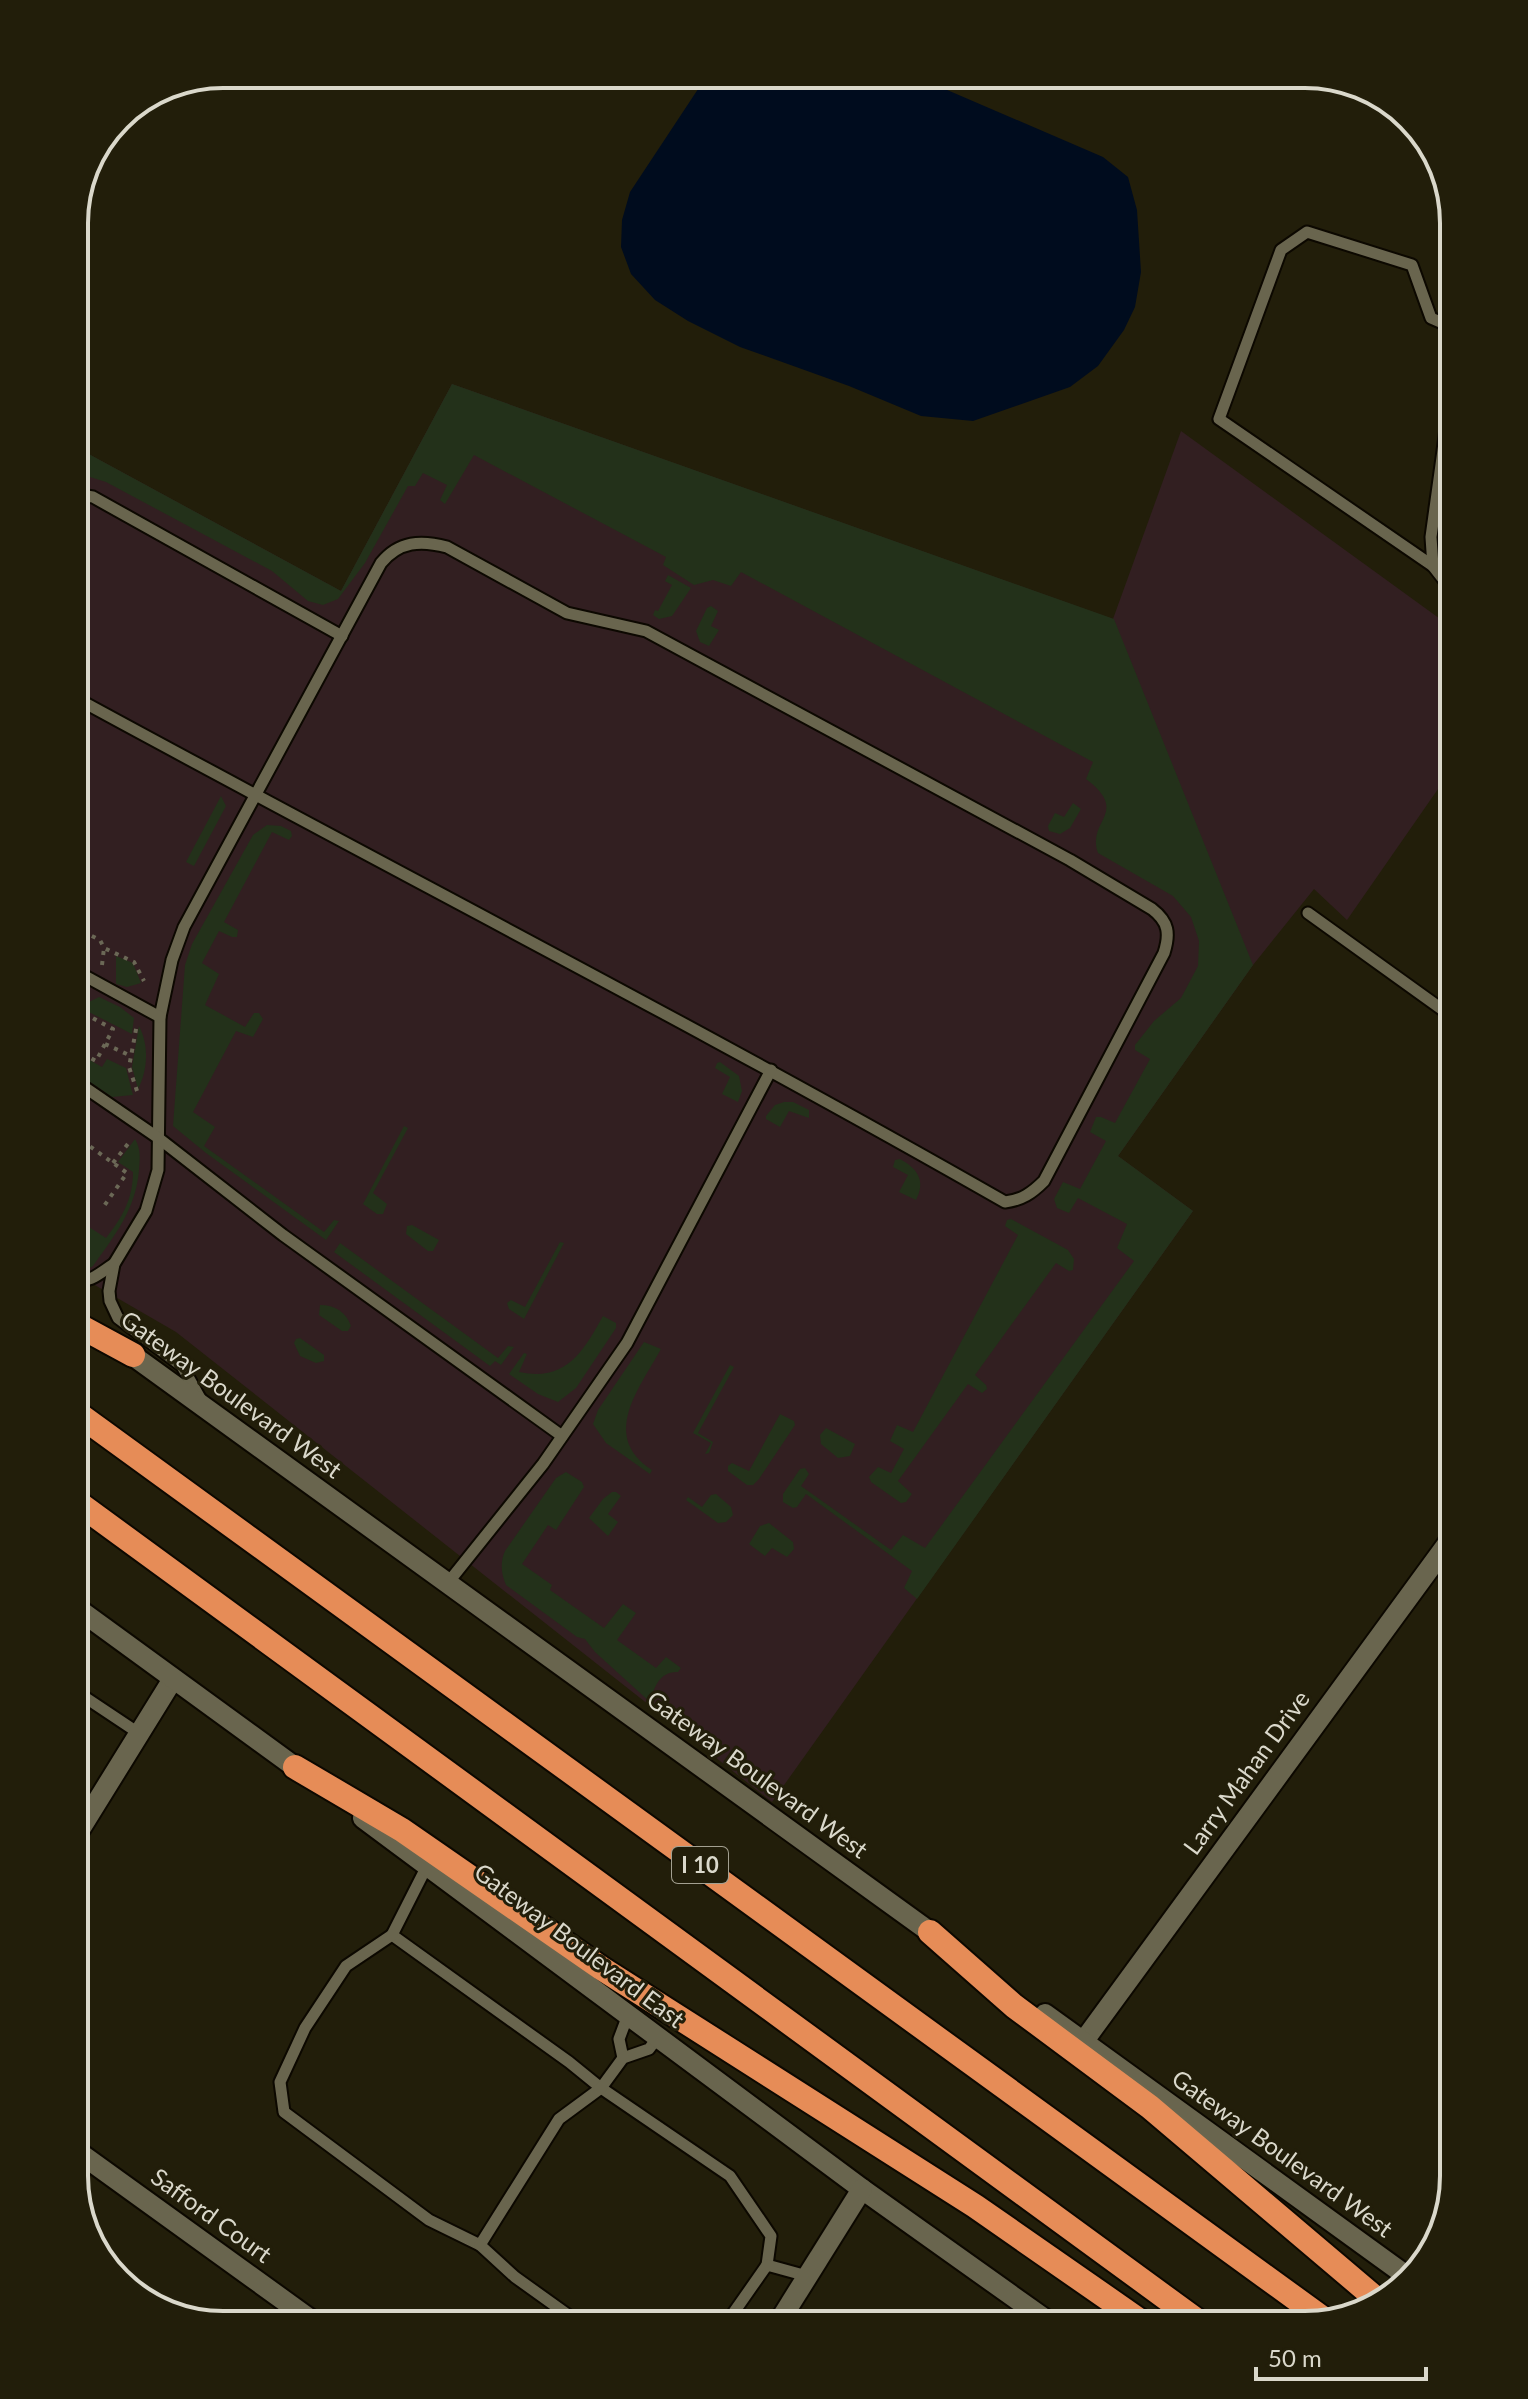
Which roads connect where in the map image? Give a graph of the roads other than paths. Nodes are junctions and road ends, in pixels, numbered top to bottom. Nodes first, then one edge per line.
1 (1440, 322) edge
2 (1440, 472) edge
3 (88, 496) edge
4 (1433, 566) junction
5 (1440, 575) edge
6 (342, 636) junction
7 (88, 705) edge
8 (255, 796) junction
9 (1308, 913) dead end
10 (88, 978) edge
11 (1440, 1008) edge
12 (160, 1017) junction
13 (771, 1070) junction
14 (88, 1090) edge
15 (157, 1137) junction
16 (114, 1264) junction
17 (88, 1281) edge
18 (88, 1324) edge
19 (88, 1331) edge
20 (133, 1355) junction
21 (207, 1411) junction
22 (88, 1421) edge
23 (562, 1436) junction
24 (88, 1510) edge
25 (1440, 1554) edge
26 (447, 1584) junction
27 (88, 1616) edge
28 (173, 1679) junction
29 (88, 1699) edge
30 (140, 1734) junction
31 (295, 1767) joint
32 (88, 1817) edge
33 (430, 1859) junction
34 (930, 1932) junction
35 (392, 1935) junction
36 (628, 2015) junction
37 (658, 2037) junction
38 (1083, 2042) junction
39 (623, 2058) junction
40 (601, 2088) junction
41 (88, 2159) edge
42 (862, 2189) junction
43 (480, 2245) junction
44 (767, 2265) junction
45 (1400, 2271) edge
46 (807, 2276) junction
47 (1370, 2294) edge
48 (299, 2311) edge
49 (562, 2311) edge
50 (735, 2311) edge
51 (786, 2311) edge
52 (1033, 2311) edge
53 (1126, 2311) edge
54 (1184, 2311) edge
55 (1312, 2311) edge

1 - 4 lane
2 - 4 lane
3 - 6 lane
4 - 5 lane
6 - 8 lane
6 - 13 lane
7 - 8 lane
8 - 12 lane
8 - 13 lane
9 - 11 lane
10 - 12 lane
12 - 15 lane
13 - 23 lane
14 - 15 lane
15 - 16 lane
15 - 23 lane
16 - 17 lane
16 - 21 lane
18 - 20 main road, Gateway Boulevard West
19 - 20 highway
20 - 21 main road, Gateway Boulevard West
21 - 26 main road, Gateway Boulevard West
22 - 55 highway, I 10
23 - 26 lane
24 - 54 highway
25 - 38 main road, Larry Mahan Drive
26 - 34 main road, Gateway Boulevard West
27 - 28 main road
28 - 30 main road
28 - 31 main road
29 - 30 lane
30 - 32 main road
31 - 33 highway
33 - 35 lane
33 - 36 main road, Gateway Boulevard East
33 - 53 highway
34 - 38 main road, Gateway Boulevard West
34 - 47 highway
35 - 40 lane
35 - 43 lane
36 - 37 main road, Gateway Boulevard East
36 - 39 lane
37 - 39 lane
37 - 42 main road, Gateway Boulevard East
38 - 45 main road, Gateway Boulevard West
39 - 40 lane
40 - 43 lane
40 - 44 lane
41 - 48 main road, Safford Court
42 - 46 main road
42 - 52 main road, Gateway Boulevard East
43 - 49 lane
44 - 46 lane
44 - 50 lane
46 - 51 main road

